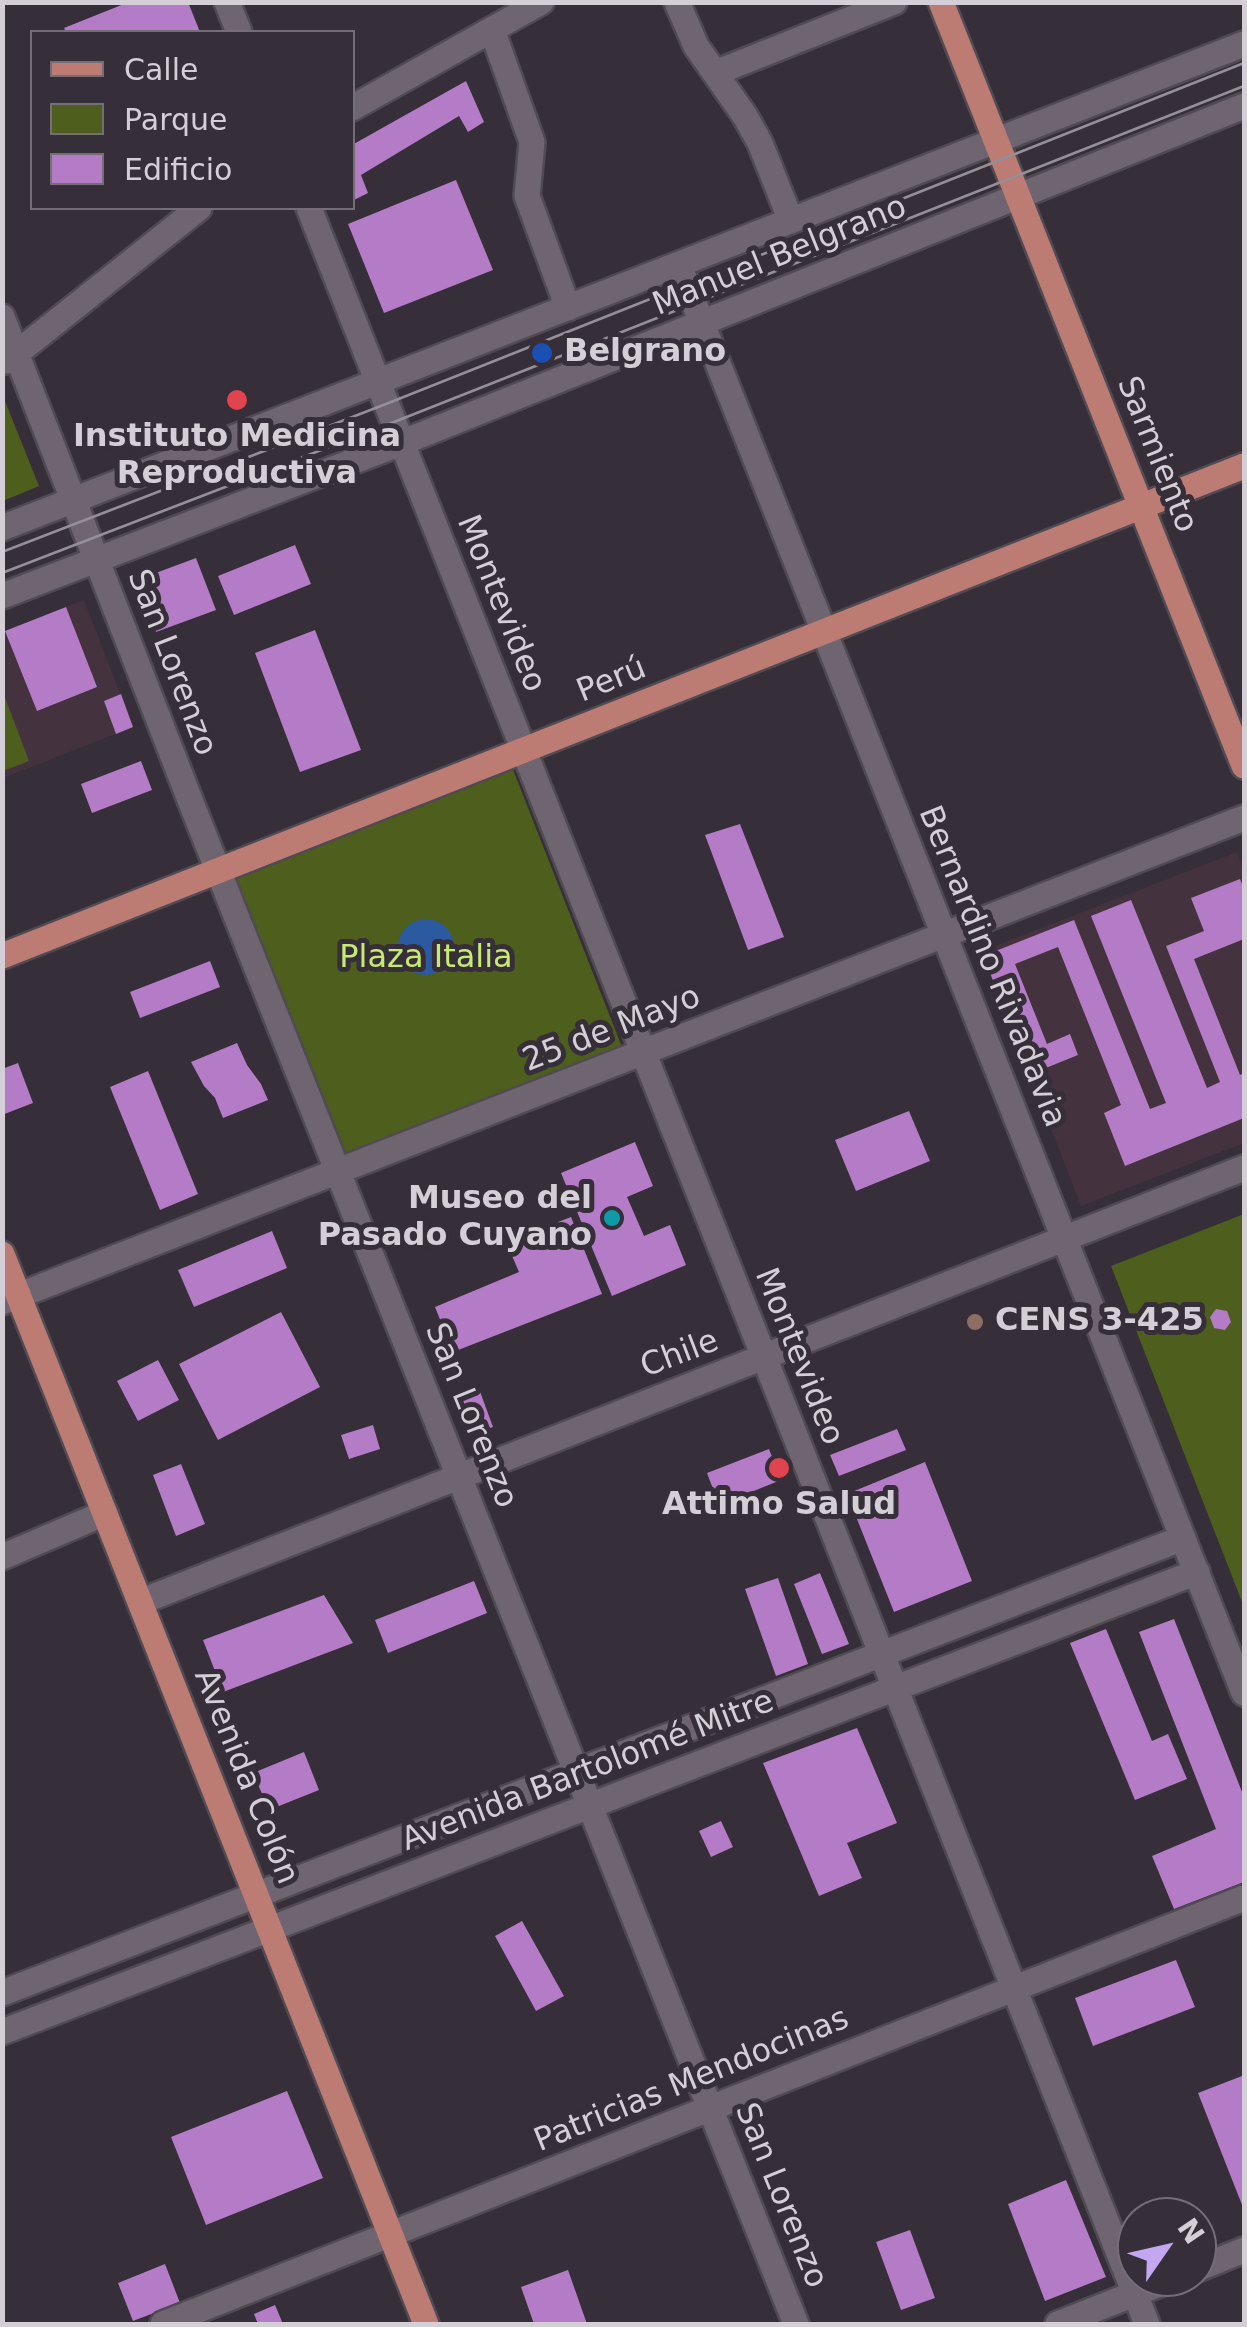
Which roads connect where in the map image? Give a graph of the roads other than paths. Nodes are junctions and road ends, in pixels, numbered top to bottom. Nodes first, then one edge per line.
1 (227, 2) edge
2 (541, 2) edge
3 (677, 2) edge
4 (894, 2) edge
5 (941, 2) edge
6 (238, 30) edge
7 (492, 30) junction
8 (1244, 44) edge
9 (715, 73) junction
10 (355, 106) edge
11 (1244, 106) edge
12 (996, 141) junction
13 (1018, 196) junction
14 (196, 210) edge
15 (310, 210) edge
16 (792, 220) junction
17 (678, 264) junction
18 (568, 308) junction
19 (2, 317) edge
20 (701, 323) junction
21 (10, 359) edge
22 (378, 382) junction
23 (402, 443) junction
24 (1244, 466) edge
25 (74, 500) junction
26 (1141, 506) junction
27 (2, 528) edge
28 (96, 560) junction
29 (2, 596) edge
30 (824, 632) junction
31 (523, 750) junction
32 (1244, 766) edge
33 (1244, 818) edge
34 (218, 870) junction
35 (944, 935) junction
36 (2, 956) edge
37 (643, 1052) junction
38 (1244, 1168) edge
39 (338, 1172) junction
40 (1064, 1239) junction
41 (2, 1254) edge
42 (11, 1299) edge
43 (764, 1358) junction
44 (459, 1477) junction
45 (105, 1512) junction
46 (1183, 1538) junction
47 (2, 1557) edge
48 (1197, 1572) junction
49 (140, 1602) junction
50 (881, 1654) junction
51 (895, 1688) junction
52 (1244, 1693) edge
53 (576, 1772) junction
54 (590, 1806) junction
55 (256, 1895) junction
56 (1244, 1898) edge
57 (270, 1929) junction
58 (1014, 1989) junction
59 (2, 1993) edge
60 (2, 2032) edge
61 (710, 2109) junction
62 (391, 2235) junction
63 (1244, 2250) edge
64 (1117, 2251) edge
65 (1217, 2261) edge
66 (1126, 2297) edge
67 (1135, 2297) edge
68 (164, 2324) edge
69 (426, 2324) edge
70 (796, 2324) edge
71 (1058, 2324) edge
72 (1147, 2324) edge

1 - 6 street
2 - 7 street
3 - 9 street
4 - 9 street
5 - 12 main road, Sarmiento
7 - 10 street
7 - 18 street
8 - 12 street, Manuel Belgrano
9 - 16 street
11 - 13 street, Manuel Belgrano
12 - 13 main road, Sarmiento
12 - 16 street, Manuel Belgrano
13 - 20 street, Manuel Belgrano
13 - 26 main road, Sarmiento
14 - 21 street
15 - 22 street, Montevideo
16 - 17 street, Manuel Belgrano
17 - 18 street, Manuel Belgrano
17 - 20 street, Bernardino Rivadavia
18 - 22 street, Manuel Belgrano
19 - 21 street, San Lorenzo
20 - 23 street, Manuel Belgrano
20 - 30 street, Bernardino Rivadavia
21 - 25 street, San Lorenzo
22 - 23 street, Montevideo
22 - 25 street, Manuel Belgrano
23 - 28 street, Manuel Belgrano
23 - 31 street, Montevideo
24 - 26 main road, Perú
25 - 27 street, Manuel Belgrano
25 - 28 street, San Lorenzo
26 - 30 main road, Perú
26 - 32 main road, Sarmiento
28 - 29 street, Manuel Belgrano
28 - 34 street, San Lorenzo
30 - 31 main road, Perú
30 - 35 street, Bernardino Rivadavia
31 - 34 main road, Perú
31 - 37 street, Montevideo
33 - 35 street, 25 de Mayo
34 - 36 main road, Perú
34 - 39 street, San Lorenzo
35 - 37 street, 25 de Mayo
35 - 40 street, Bernardino Rivadavia
37 - 39 street, 25 de Mayo
37 - 43 street, Montevideo
38 - 40 street, Chile
39 - 42 street, 25 de Mayo
39 - 44 street, San Lorenzo
40 - 43 street, Chile
40 - 46 street, Bernardino Rivadavia
41 - 42 main road, Avenida Colón
42 - 45 main road, Avenida Colón
43 - 44 street, Chile
43 - 50 street, Montevideo
44 - 49 street, Chile
44 - 53 street, San Lorenzo
45 - 47 street
45 - 49 main road, Avenida Colón
46 - 48 street, Bernardino Rivadavia
46 - 50 street, Avenida Bartolomé Mitre
48 - 51 street, Avenida Bartolomé Mitre
48 - 52 street, Bernardino Rivadavia
49 - 55 main road, Avenida Colón
50 - 51 street, Montevideo
50 - 53 street, Avenida Bartolomé Mitre
51 - 54 street, Avenida Bartolomé Mitre
51 - 58 street, Montevideo
53 - 54 street, San Lorenzo
53 - 55 street, Avenida Bartolomé Mitre
54 - 57 street, Avenida Bartolomé Mitre
54 - 61 street, San Lorenzo
55 - 57 main road, Avenida Colón
55 - 59 street, Avenida Bartolomé Mitre
56 - 58 street, Patricias Mendocinas
57 - 60 street, Avenida Bartolomé Mitre
57 - 62 main road, Avenida Colón
58 - 61 street, Patricias Mendocinas
58 - 64 street, Montevideo
61 - 62 street, Patricias Mendocinas
61 - 70 street, San Lorenzo
62 - 68 street, Patricias Mendocinas
62 - 69 main road, Avenida Colón
63 - 65 street
66 - 71 street
67 - 72 street, Montevideo

